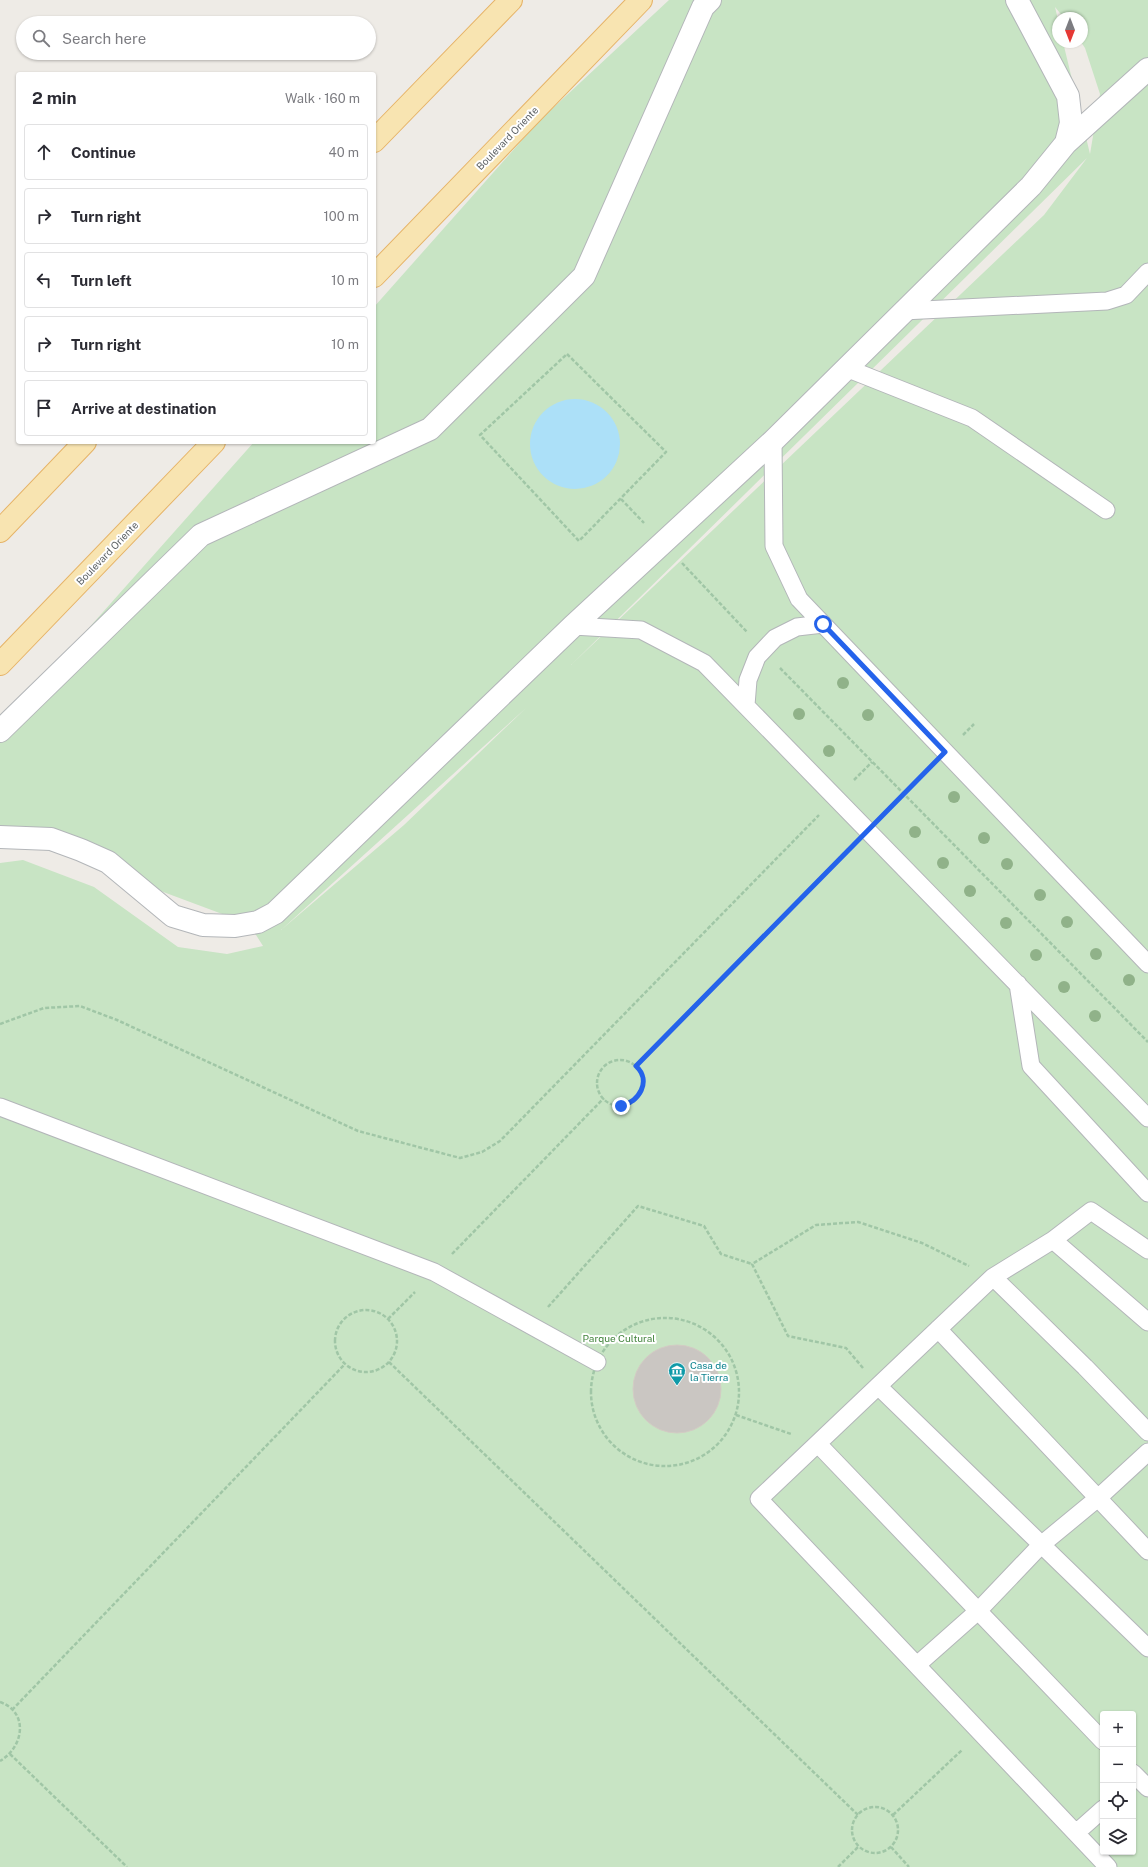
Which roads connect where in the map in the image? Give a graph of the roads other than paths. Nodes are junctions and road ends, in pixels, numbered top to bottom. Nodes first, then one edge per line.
1 (511, 0) edge
2 (641, 0) edge
3 (710, 0) edge
4 (1017, 0) edge
5 (1148, 69) edge
6 (376, 139) edge
7 (1066, 143) junction
8 (1148, 272) edge
9 (376, 274) edge
10 (903, 311) junction
11 (846, 368) junction
12 (772, 440) junction
13 (83, 444) edge
14 (212, 444) edge
15 (1106, 510) dead end
16 (0, 531) edge
17 (823, 624) junction
18 (573, 626) junction
19 (0, 664) edge
20 (746, 705) junction
21 (0, 731) edge
22 (0, 837) edge
23 (1148, 964) edge
24 (1018, 984) junction
25 (0, 1107) edge
26 (1148, 1118) edge
27 (1148, 1194) edge
28 (1053, 1240) junction
29 (1148, 1250) edge
30 (993, 1277) junction
31 (1148, 1322) edge
32 (938, 1329) junction
33 (597, 1362) road end
34 (878, 1386) junction
35 (1148, 1432) edge
36 (818, 1444) junction
37 (1148, 1452) edge
38 (1098, 1498) junction
39 (1041, 1545) junction
40 (1148, 1551) edge
41 (978, 1611) junction
42 (1148, 1648) edge
43 (917, 1665) junction
44 (1100, 1738) edge
45 (1100, 1812) edge
46 (1076, 1833) junction
47 (1108, 1867) edge

1 - 6 main road
2 - 9 main road, Boulevard Oriente
3 - 21 street
4 - 7 street
5 - 7 street
7 - 10 street
8 - 10 lane
10 - 11 street
11 - 12 street
11 - 15 lane
12 - 17 lane
12 - 18 street
13 - 16 main road
14 - 19 main road, Boulevard Oriente
17 - 20 lane
17 - 23 lane
18 - 20 lane
18 - 22 street
20 - 24 lane
24 - 26 lane
24 - 27 lane
25 - 33 lane
28 - 29 lane
28 - 30 lane
28 - 31 lane
30 - 32 lane
30 - 35 lane
32 - 34 lane
32 - 38 lane
34 - 36 lane
34 - 39 lane
36 - 41 lane
36 - 43 lane
37 - 38 lane
38 - 39 lane
38 - 40 lane
39 - 41 lane
39 - 42 lane
41 - 43 lane
41 - 44 lane
43 - 46 lane
45 - 46 lane
46 - 47 lane

